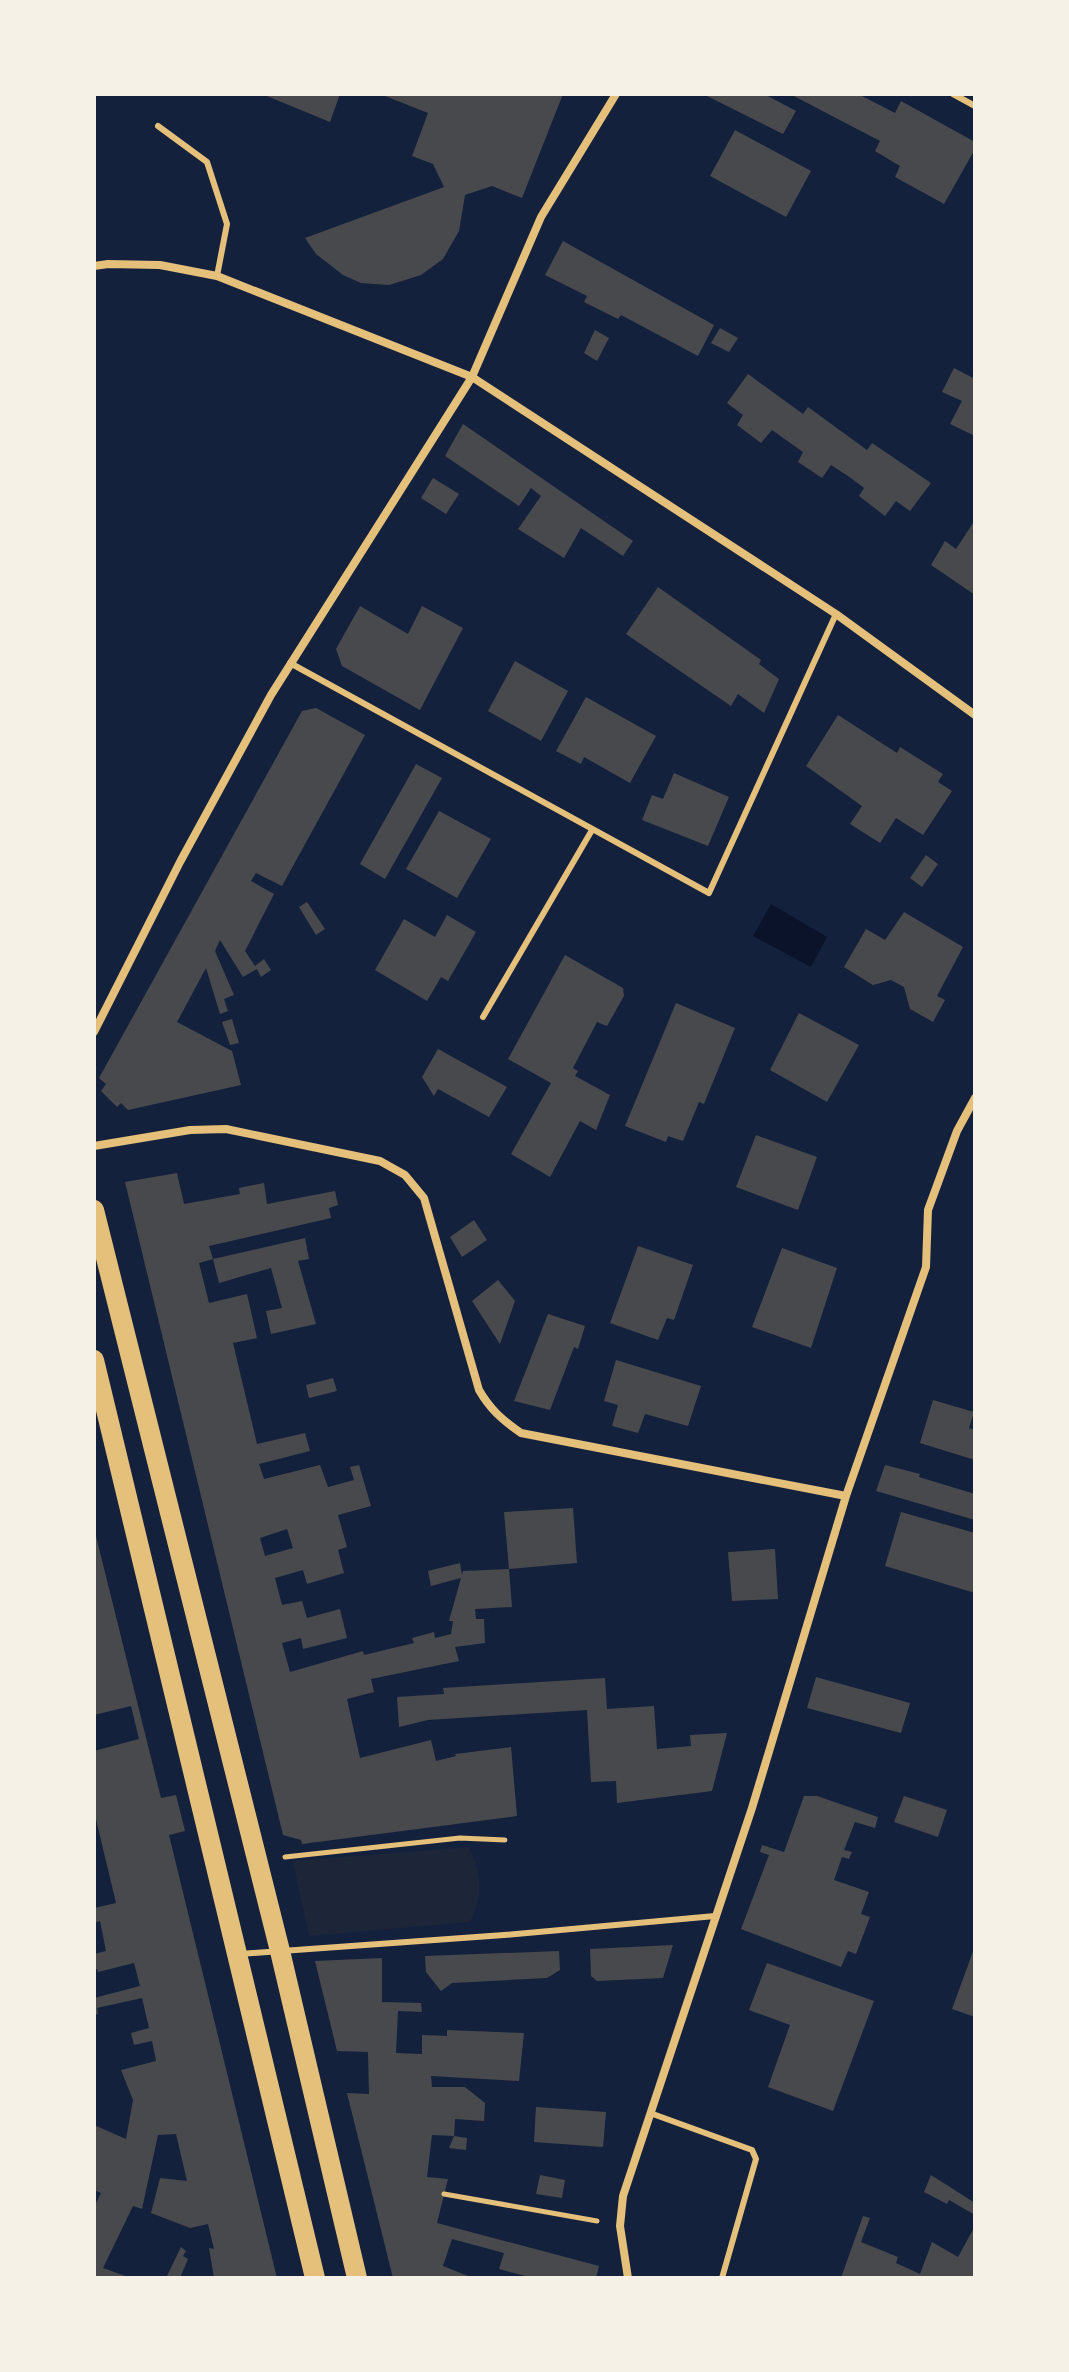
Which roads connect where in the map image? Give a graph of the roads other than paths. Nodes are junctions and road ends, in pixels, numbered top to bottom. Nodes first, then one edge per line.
1 (616, 94) edge
2 (953, 94) edge
3 (975, 106) edge
4 (158, 126) dead end
5 (94, 266) edge
6 (217, 276) junction
7 (472, 377) junction
8 (836, 614) junction
9 (290, 663) junction
10 (975, 715) edge
11 (592, 830) junction
12 (483, 1017) dead end
13 (94, 1032) edge
14 (975, 1098) edge
15 (94, 1146) edge
16 (94, 1210) edge
17 (94, 1360) edge
18 (846, 1496) junction
19 (715, 1916) junction
20 (280, 1951) junction
21 (236, 1954) junction
22 (650, 2113) junction
23 (315, 2278) edge
24 (357, 2278) edge
25 (628, 2278) edge
26 (722, 2278) edge

1 - 7 street
2 - 3 lane
4 - 6 lane
5 - 6 street
6 - 7 street
7 - 8 street
7 - 9 street
8 - 10 street
8 - 11 lane
9 - 11 lane
9 - 13 street
11 - 12 lane
14 - 18 street
15 - 18 street
16 - 20 main road
17 - 21 main road
18 - 19 street
19 - 20 lane
19 - 22 street
20 - 21 lane
20 - 24 main road
21 - 23 main road
22 - 25 street
22 - 26 lane

